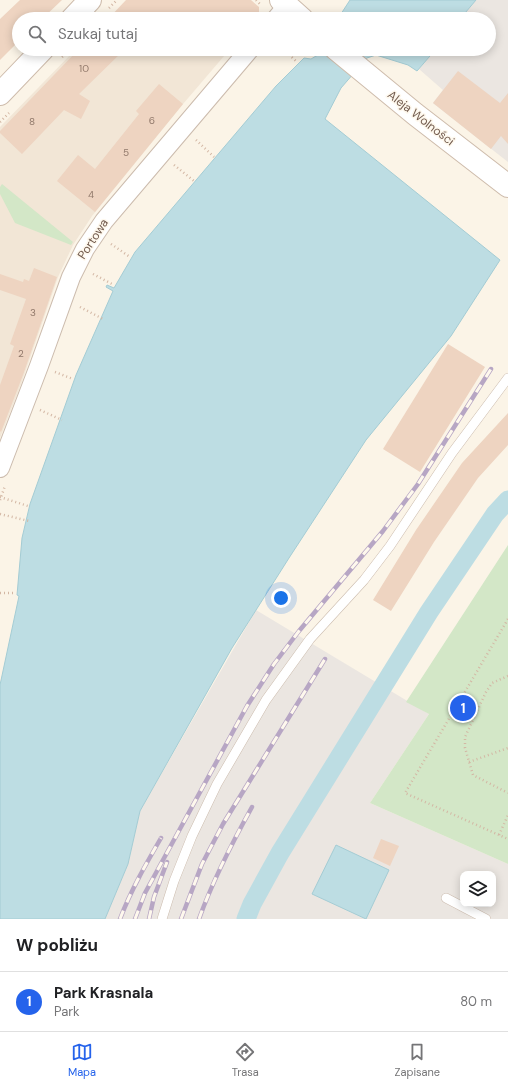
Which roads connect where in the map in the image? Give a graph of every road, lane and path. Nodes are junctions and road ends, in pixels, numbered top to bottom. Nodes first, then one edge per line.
1 (90, 0) edge
2 (79, 12) edge
3 (36, 56) edge
4 (244, 56) edge
5 (291, 56) edge
6 (344, 56) edge
7 (297, 62) dead end
8 (0, 94) edge
9 (192, 137) dead end
10 (214, 157) dead end
11 (171, 162) dead end
12 (194, 181) dead end
13 (508, 186) edge
14 (107, 242) dead end
15 (130, 257) dead end
16 (91, 272) dead end
17 (114, 284) dead end
18 (78, 307) dead end
19 (103, 319) dead end
20 (51, 370) dead end
21 (508, 378) edge
22 (73, 379) dead end
23 (39, 410) dead end
24 (62, 420) dead end
25 (0, 468) edge
26 (0, 497) edge
27 (28, 506) dead end
28 (0, 514) edge
29 (29, 521) dead end
30 (0, 593) edge
31 (15, 593) dead end
32 (508, 619) edge
33 (508, 676) edge
34 (508, 748) edge
35 (470, 762) junction
36 (508, 792) edge
37 (508, 815) edge
38 (499, 835) junction
39 (508, 839) edge
40 (446, 898) dead end
41 (162, 919) edge
42 (486, 919) edge

1 - 2 street
3 - 8 street
4 - 25 street, Portowa
5 - 7 path
6 - 13 street, Aleja Wolności
9 - 10 path
11 - 12 path
14 - 15 path
16 - 17 path
18 - 19 path
20 - 22 path
21 - 41 lane
23 - 24 path
26 - 27 path
28 - 29 path
30 - 31 path
32 - 38 path
33 - 35 path
34 - 35 path
35 - 36 path
37 - 38 path
38 - 39 path
40 - 42 lane

